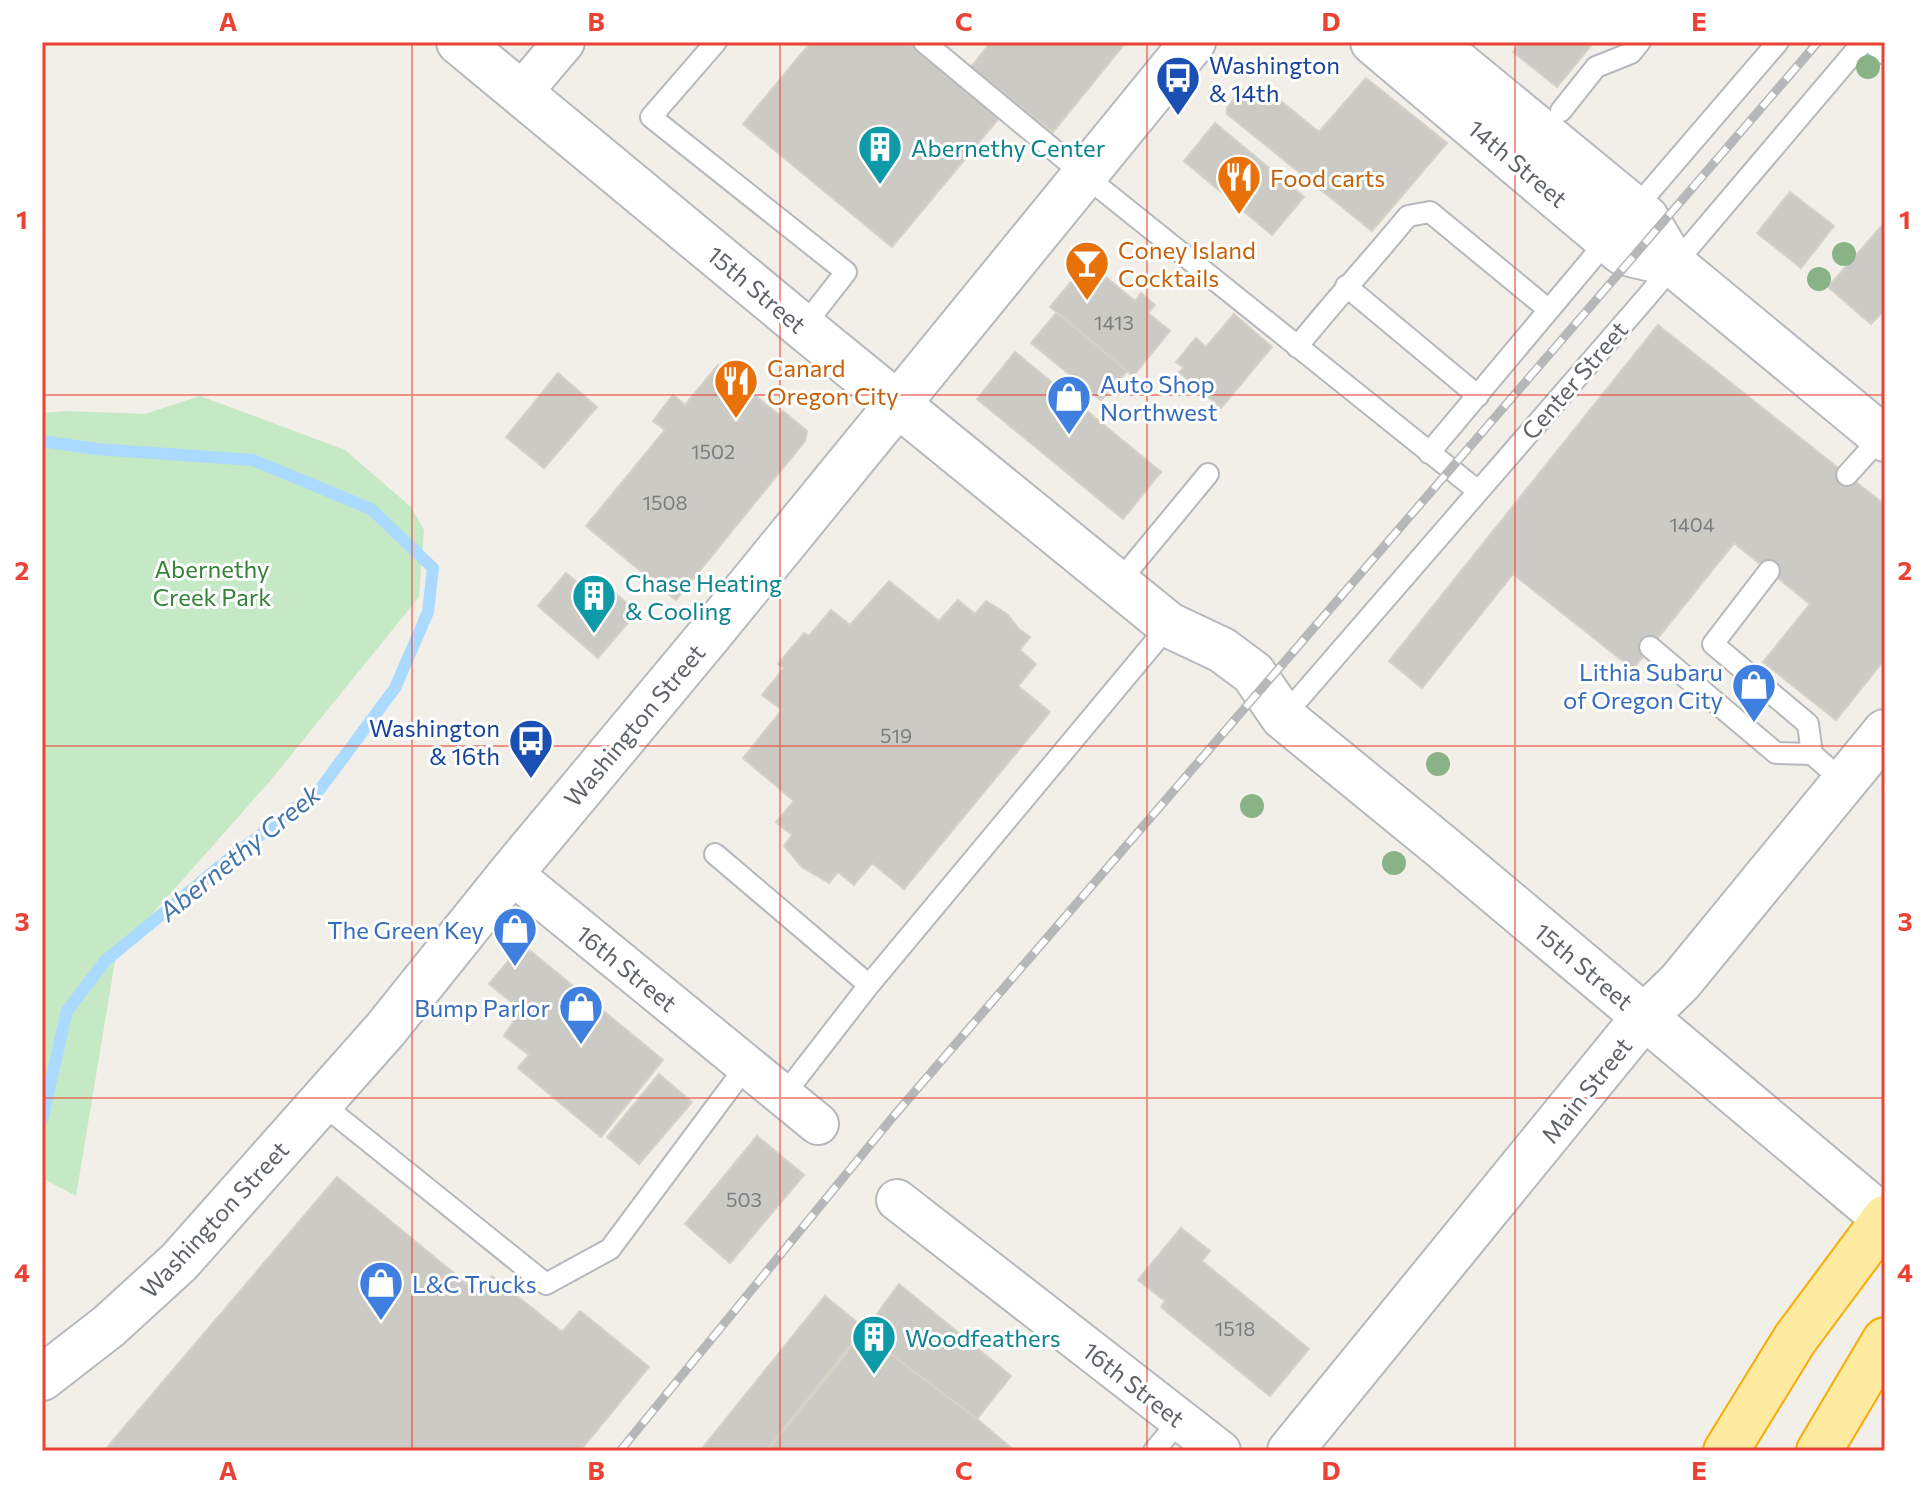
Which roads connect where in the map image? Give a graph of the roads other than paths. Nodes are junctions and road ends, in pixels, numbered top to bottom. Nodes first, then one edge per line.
1 (459, 42) edge
2 (564, 42) edge
3 (716, 42) edge
4 (924, 42) edge
5 (1193, 42) edge
6 (1373, 42) edge
7 (1432, 42) edge
8 (1640, 42) edge
9 (1778, 42) edge
10 (1863, 42) edge
11 (1870, 42) edge
12 (1885, 54) edge
13 (520, 94) junction
14 (1561, 111) dead end
15 (1084, 175) junction
16 (1622, 224) junction
17 (1673, 264) junction
18 (1346, 286) junction
19 (1549, 310) junction
20 (803, 327) junction
21 (1297, 347) junction
22 (1478, 396) junction
23 (896, 403) junction
24 (1883, 437) edge
25 (1429, 453) junction
26 (1208, 474) dead end
27 (1847, 475) dead end
28 (1478, 491) junction
29 (1769, 571) dead end
30 (1118, 583) junction
31 (1169, 625) junction
32 (1650, 647) dead end
33 (1283, 717) junction
34 (1885, 732) edge
35 (1828, 768) junction
36 (715, 854) dead end
37 (511, 873) junction
38 (869, 985) junction
39 (1644, 1017) junction
40 (747, 1065) junction
41 (783, 1096) junction
42 (321, 1103) junction
43 (818, 1124) dead end
44 (897, 1200) dead end
45 (1885, 1218) edge
46 (1885, 1340) edge
47 (42, 1378) edge
48 (1180, 1420) junction
49 (1154, 1451) edge
50 (1220, 1451) edge
51 (1290, 1451) edge
52 (1726, 1451) edge
53 (1819, 1451) edge

1 - 13 street, 15th Street
2 - 13 street
3 - 20 lane
4 - 15 lane
5 - 15 street, Washington Street
6 - 16 street, 14th Street
7 - 16 street, 14th Street
8 - 14 lane
9 - 16 lane
10 - 17 lane, Center Street
11 - 12 lane
13 - 20 street, 15th Street
15 - 21 lane
15 - 23 street, Washington Street
16 - 17 street, 14th Street
16 - 19 lane
17 - 24 street, 14th Street
17 - 28 lane, Center Street
18 - 19 lane
18 - 21 lane
18 - 22 lane
19 - 22 lane
20 - 23 street, 15th Street
21 - 25 lane
22 - 25 lane
23 - 30 street, 15th Street
23 - 37 street, Washington Street
24 - 27 lane
25 - 28 lane
26 - 30 lane
28 - 33 lane, Center Street
29 - 35 lane
30 - 31 street, 15th Street
31 - 33 street, 15th Street
31 - 38 lane
32 - 35 lane
33 - 39 street, 15th Street
34 - 35 street, Main Street
35 - 39 street, Main Street
36 - 38 lane
37 - 40 street, 16th Street
37 - 42 street, Washington Street
38 - 41 lane
39 - 45 street, 15th Street
39 - 51 street, Main Street
40 - 41 street, 16th Street
40 - 42 lane
41 - 43 street, 16th Street
42 - 47 street, Washington Street
44 - 48 street, 16th Street
45 - 52 highway
46 - 53 highway
48 - 49 lane
48 - 50 street, 16th Street

